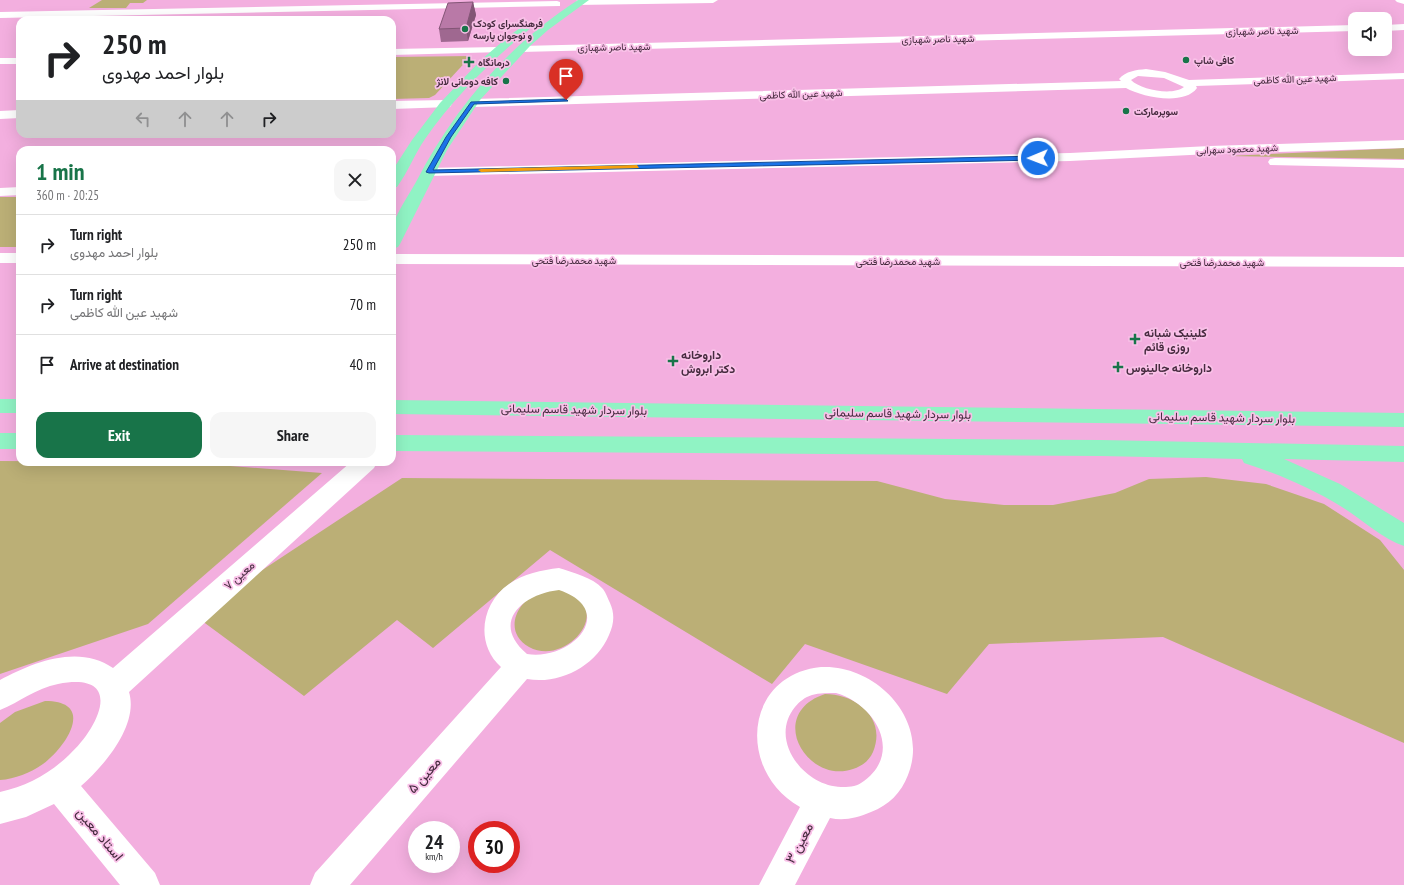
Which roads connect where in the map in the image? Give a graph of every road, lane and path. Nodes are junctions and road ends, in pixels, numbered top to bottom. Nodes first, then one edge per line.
1 (713, 0) edge
2 (1400, 0) edge
3 (1404, 1) edge
4 (536, 2) edge
5 (561, 2) edge
6 (582, 2) edge
7 (451, 3) edge
8 (475, 3) edge
9 (84, 13) junction
10 (0, 15) edge
11 (79, 16) edge
12 (1404, 27) edge
13 (1348, 28) edge
14 (1392, 28) edge
15 (522, 49) junction
16 (498, 50) junction
17 (396, 52) edge
18 (0, 61) edge
19 (16, 61) edge
20 (1404, 76) edge
21 (1187, 83) junction
22 (1129, 84) junction
23 (473, 103) junction
24 (446, 104) junction
25 (396, 105) edge
26 (16, 114) edge
27 (0, 115) edge
28 (1404, 144) edge
29 (1210, 150) junction
30 (1070, 157) junction
31 (1221, 161) junction
32 (1404, 164) edge
33 (429, 172) junction
34 (396, 176) edge
35 (16, 191) edge
36 (0, 192) edge
37 (396, 236) edge
38 (0, 258) edge
39 (16, 258) edge
40 (396, 259) edge
41 (1404, 262) edge
42 (0, 406) edge
43 (16, 406) edge
44 (396, 407) edge
45 (1404, 420) edge
46 (0, 441) edge
47 (16, 441) edge
48 (396, 443) edge
49 (1228, 450) junction
50 (1404, 454) edge
51 (362, 466) edge
52 (1404, 536) edge
53 (521, 665) dead end
54 (113, 687) junction
55 (0, 696) edge
56 (58, 784) junction
57 (821, 801) junction
58 (0, 808) edge
59 (143, 885) edge
60 (327, 885) edge
61 (776, 885) edge

1 - 6 street
2 - 3 street
4 - 5 street
4 - 8 street
5 - 6 main road
5 - 16 main road
6 - 15 main road
7 - 8 street
7 - 9 street
9 - 10 street
9 - 11 street
12 - 14 street
13 - 15 street, شهید ناصر شهبازی
15 - 23 main road
16 - 17 street
16 - 24 main road
18 - 19 street
20 - 21 street, شهید عین الله کاظمی
21 - 22 street
21 - 22 street
22 - 23 street, شهید عین الله کاظمی
23 - 24 main road
23 - 33 main road
24 - 25 street
24 - 34 main road
26 - 27 street
28 - 29 street, شهید محمود سهرابی
29 - 30 street, شهید محمود سهرابی
29 - 31 street
30 - 31 street, شهید محمود سهرابی
30 - 33 street, شهید محمود سهرابی
31 - 32 street, شهید محمود سهرابی
33 - 37 main road
35 - 36 street
38 - 39 street
40 - 41 street, شهید محمدرضا فتحی
42 - 43 main road
44 - 45 main road, بلوار سردار شهید قاسم سلیمانی
46 - 47 main road
48 - 49 main road
49 - 50 main road
49 - 52 main road
51 - 54 street, معین ۷
53 - 60 street, معین ۵
54 - 55 street
54 - 56 street
56 - 58 street
56 - 59 street, استاد معین
57 - 57 street
57 - 61 street, معین ۳

